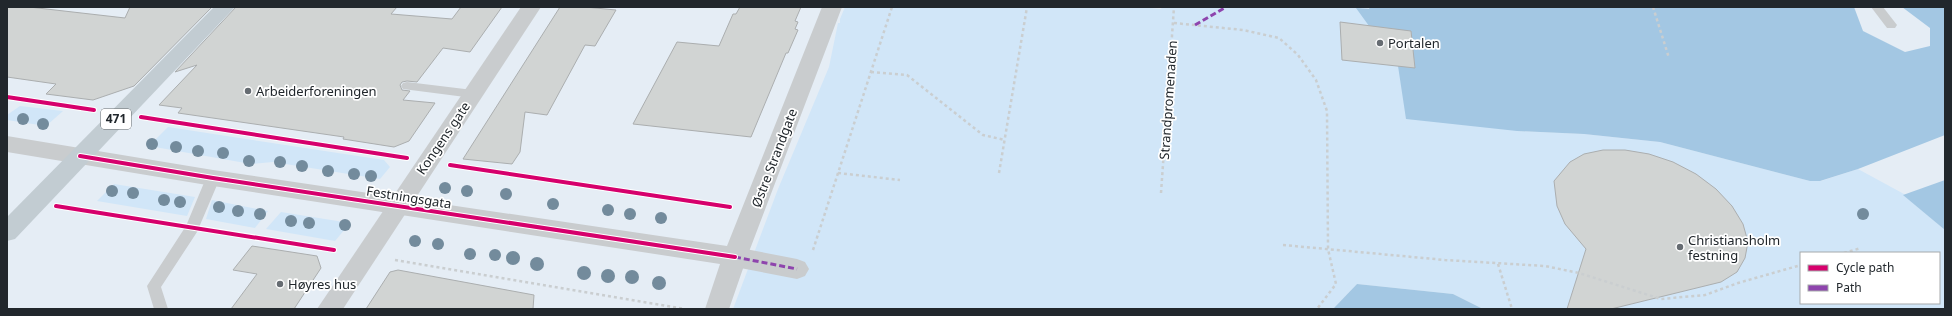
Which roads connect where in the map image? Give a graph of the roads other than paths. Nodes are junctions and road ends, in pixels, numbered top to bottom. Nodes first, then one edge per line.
1 (225, 7) edge
2 (531, 7) edge
3 (832, 7) edge
4 (1878, 7) edge
5 (1891, 25) dead end
6 (407, 86) dead end
7 (473, 94) junction
8 (7, 144) edge
9 (80, 156) junction
10 (213, 178) junction
11 (397, 206) junction
12 (7, 232) edge
13 (735, 257) junction
14 (797, 269) dead end
15 (161, 309) edge
16 (329, 309) edge
17 (718, 309) edge

1 - 9 main road, 471
2 - 7 street, Kongens gate
3 - 13 street, Østre Strandgate
4 - 5 lane
6 - 7 lane
7 - 11 street, Kongens gate
8 - 9 street, Festningsgata
9 - 10 street, Festningsgata
9 - 12 main road, 471
10 - 11 street, Festningsgata
10 - 15 lane
11 - 13 street, Festningsgata
11 - 16 street, Kongens gate
13 - 14 street, Festningsgata
13 - 17 street, Østre Strandgate

